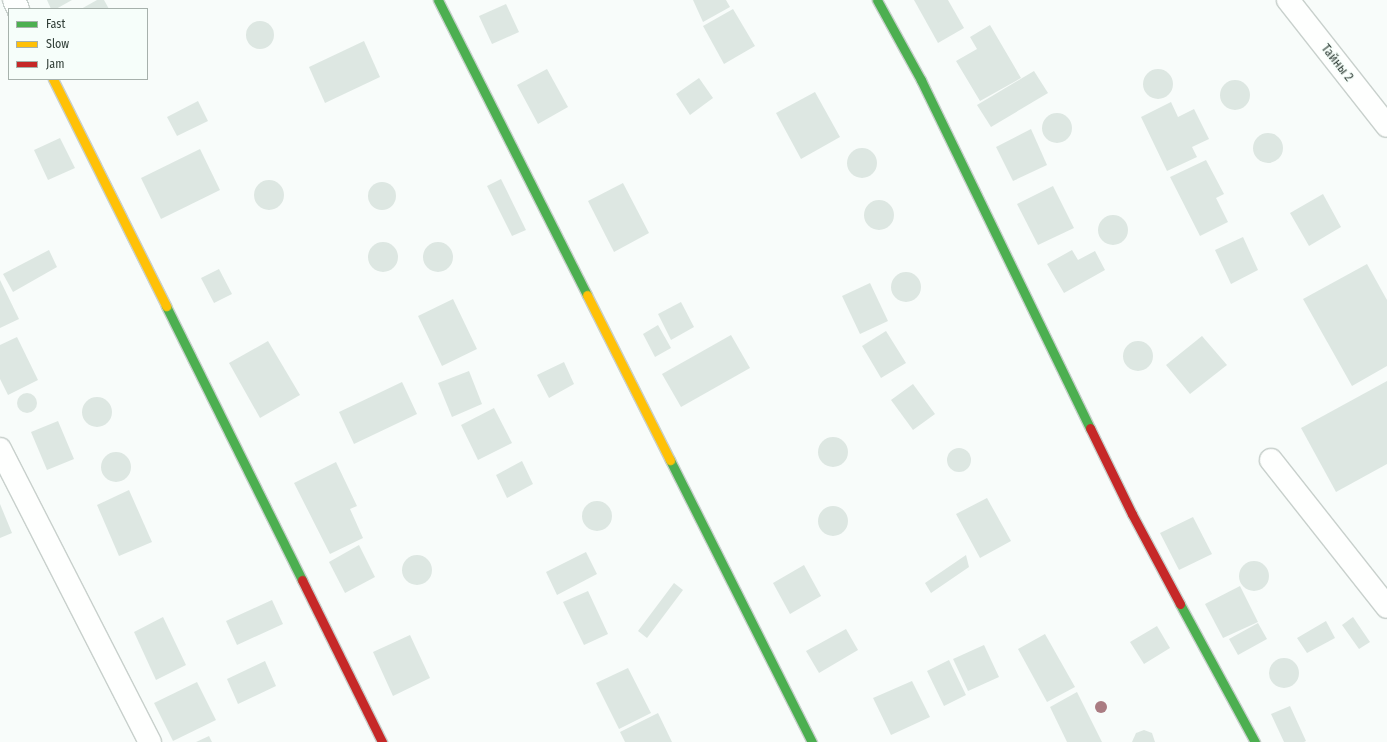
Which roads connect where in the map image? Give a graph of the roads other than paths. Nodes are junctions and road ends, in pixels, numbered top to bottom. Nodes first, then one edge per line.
1 (438, 0) edge
2 (877, 0) edge
3 (1288, 0) edge
4 (53, 80) edge
5 (1387, 126) edge
6 (0, 449) edge
7 (1271, 460) dead end
8 (1387, 607) edge
9 (150, 742) edge
10 (382, 742) edge
11 (812, 742) edge
12 (1255, 742) edge

1 - 11 street
2 - 12 street
3 - 5 street, Тайны 2
4 - 10 street
6 - 9 street
7 - 8 street

